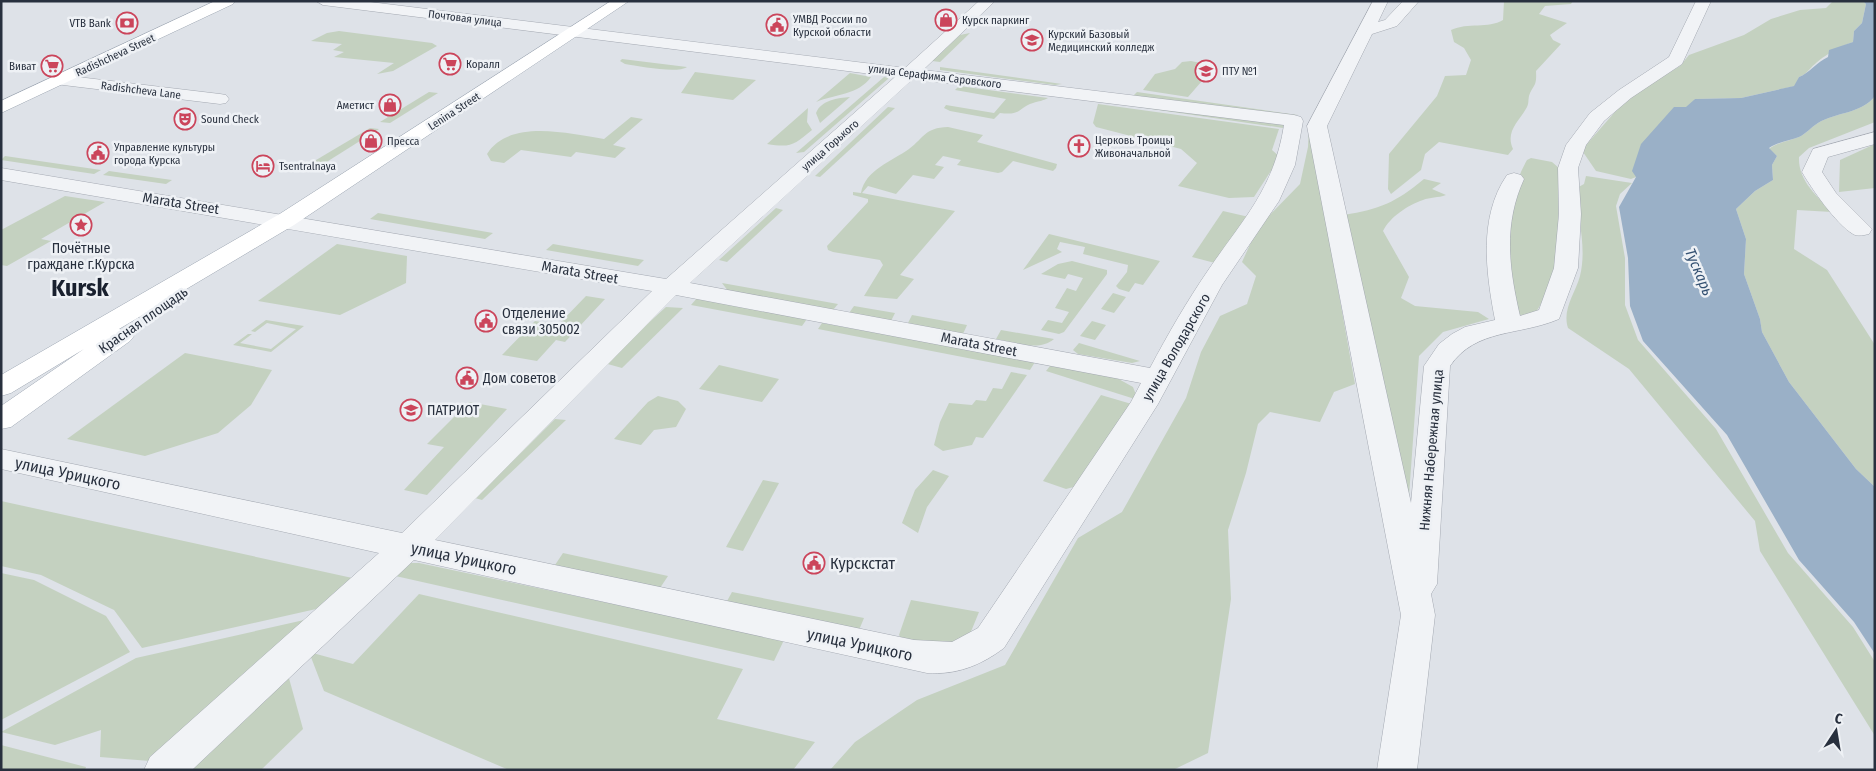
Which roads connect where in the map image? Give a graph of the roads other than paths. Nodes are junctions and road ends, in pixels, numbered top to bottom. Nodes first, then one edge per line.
1 (228, 1) edge
2 (323, 1) edge
3 (622, 1) edge
4 (988, 1) edge
5 (1381, 1) edge
6 (1412, 1) edge
7 (1704, 1) edge
8 (1365, 31) junction
9 (576, 32) junction
10 (910, 72) junction
11 (61, 80) junction
12 (220, 99) dead end
13 (1, 108) edge
14 (1324, 115) junction
15 (1294, 122) junction
16 (1875, 138) edge
17 (1, 174) edge
18 (1514, 179) dead end
19 (286, 220) junction
20 (1870, 234) edge
21 (670, 287) junction
22 (1510, 325) junction
23 (1158, 378) junction
24 (1, 387) edge
25 (1, 420) edge
26 (1, 459) edge
27 (408, 546) junction
28 (1418, 615) junction
29 (926, 658) joint
30 (164, 770) edge
31 (1397, 770) edge

1 - 11 main road, Radishcheva Street
2 - 9 street, Почтовая улица
3 - 9 main road, Lenina Street
4 - 10 street, улица Горького
5 - 8 street
6 - 8 street
7 - 22 street, Нижняя Набережная улица
8 - 14 street
9 - 10 street, улица Серафима Саровского
9 - 19 main road, Lenina Street
10 - 15 street, улица Серафима Саровского
10 - 21 street, улица Горького
11 - 12 street, Radishcheva Lane
11 - 13 main road, Radishcheva Street
14 - 15 street
14 - 28 street, Нижняя Набережная улица
15 - 23 street, улица Володарского
16 - 20 street
17 - 19 street, Marata Street
18 - 22 street
19 - 21 street, Marata Street
19 - 24 main road
19 - 25 main road, Красная площадь
21 - 23 street, Marata Street
21 - 27 street, улица Горького
22 - 28 street, Нижняя Набережная улица
23 - 29 street, улица Володарского
26 - 27 street, улица Урицкого
27 - 29 street, улица Урицкого
27 - 30 street, улица Горького
28 - 31 street, Нижняя Набережная улица

